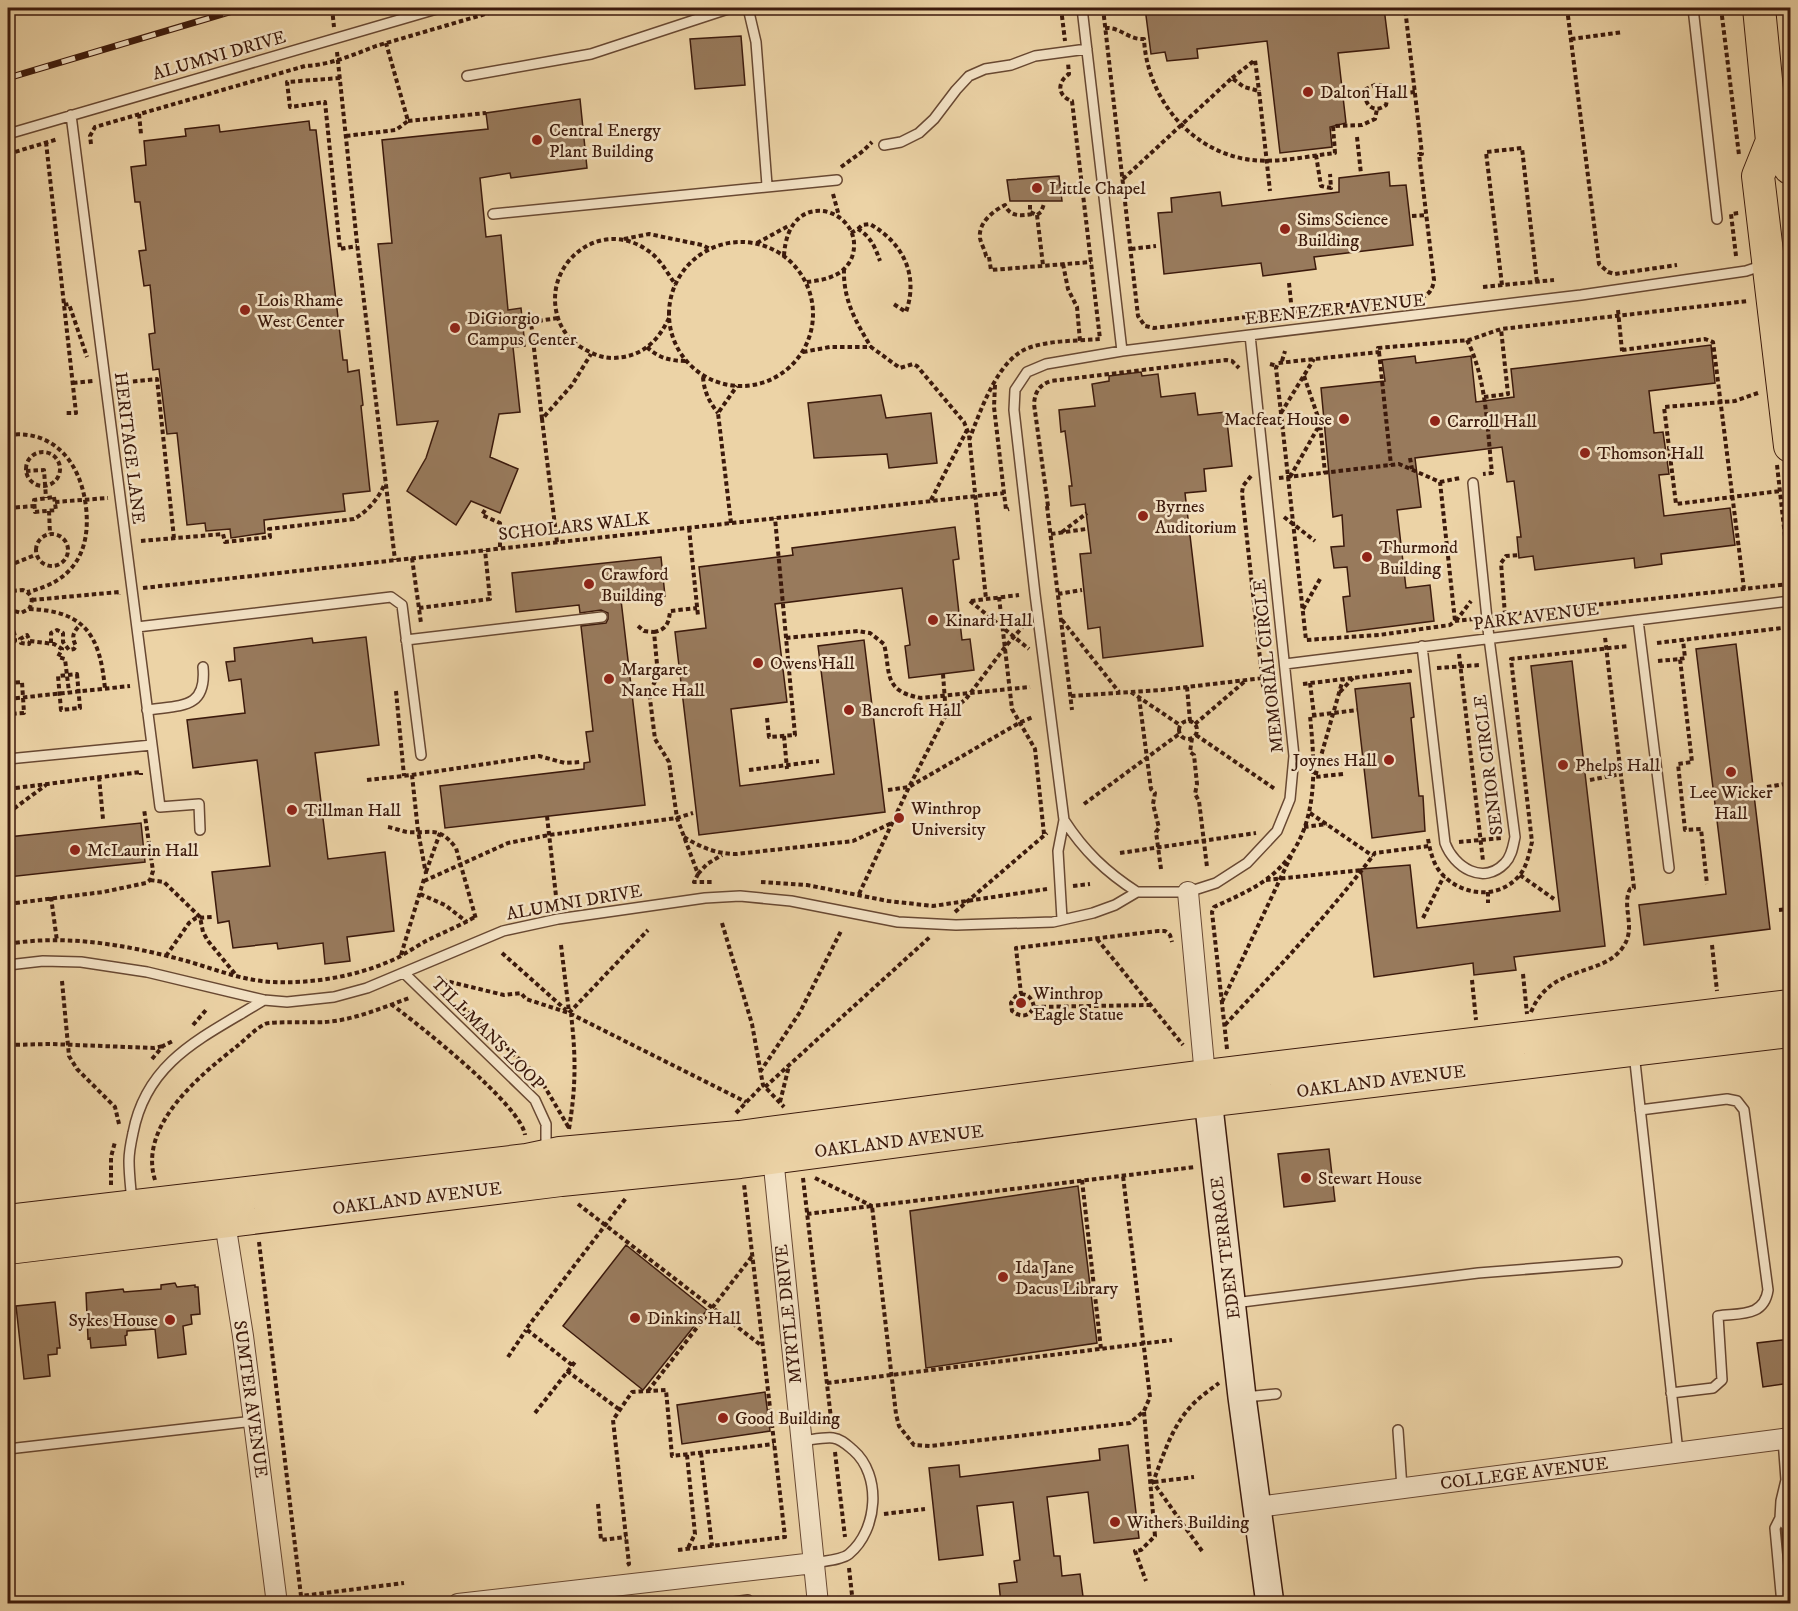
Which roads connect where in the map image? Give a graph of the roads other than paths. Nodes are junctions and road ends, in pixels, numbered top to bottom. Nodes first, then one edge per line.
1 (440, 8) edge
2 (731, 8) edge
3 (748, 8) edge
4 (1082, 8) edge
5 (1693, 8) edge
6 (1759, 8) edge
7 (1087, 50) junction
8 (467, 76) dead end
9 (71, 115) junction
10 (1774, 132) junction
11 (8, 134) edge
12 (884, 145) dead end
13 (1791, 168) edge
14 (837, 180) road end
15 (767, 185) junction
16 (493, 214) dead end
17 (1717, 219) dead end
18 (1758, 259) junction
19 (1250, 335) junction
20 (1122, 351) junction
21 (1783, 452) edge
22 (1472, 480) road end
23 (1791, 601) edge
24 (602, 617) dead end
25 (1638, 620) junction
26 (136, 627) junction
27 (1489, 638) junction
28 (406, 640) junction
29 (1422, 646) junction
30 (1285, 664) junction
31 (203, 668) dead end
32 (147, 710) junction
33 (152, 745) junction
34 (421, 755) dead end
35 (8, 759) edge
36 (1064, 820) junction
37 (200, 830) dead end
38 (1669, 868) dead end
39 (1137, 892) junction
40 (1188, 892) junction
41 (1058, 921) junction
42 (8, 965) edge
43 (404, 973) junction
44 (264, 1000) junction
45 (1791, 1006) edge
46 (1791, 1031) edge
47 (1633, 1051) junction
48 (1206, 1072) junction
49 (1640, 1110) junction
50 (777, 1133) junction
51 (546, 1143) junction
52 (223, 1209) junction
53 (133, 1219) junction
54 (8, 1221) edge
55 (8, 1248) edge
56 (1617, 1262) dead end
57 (1232, 1304) junction
58 (1232, 1389) junction
59 (1671, 1393) junction
60 (1276, 1394) dead end
61 (254, 1421) junction
62 (1398, 1430) dead end
63 (1787, 1439) edge
64 (801, 1441) junction
65 (8, 1449) edge
66 (1678, 1452) junction
67 (1402, 1488) junction
68 (1786, 1499) edge
69 (1258, 1507) junction
70 (1780, 1518) junction
71 (1791, 1561) edge
72 (814, 1563) junction
73 (277, 1604) edge
74 (458, 1604) edge
75 (719, 1604) edge
76 (752, 1604) edge
77 (818, 1604) edge
78 (1270, 1604) edge
79 (1782, 1604) edge

1 - 9 lane, ALUMNI DRIVE
2 - 8 lane
3 - 15 lane
4 - 7 lane
5 - 17 lane
6 - 10 main road
7 - 12 lane
7 - 20 lane
9 - 11 lane, ALUMNI DRIVE
9 - 26 lane, HERITAGE LANE
10 - 13 main road
10 - 18 main road
14 - 15 lane
15 - 16 lane
18 - 19 lane, EBENEZER AVENUE
18 - 21 main road
19 - 20 lane, EBENEZER AVENUE
19 - 30 lane, MEMORIAL CIRCLE
20 - 36 lane, EBENEZER AVENUE
22 - 27 lane, SENIOR CIRCLE
23 - 25 lane, PARK AVENUE
24 - 28 lane
25 - 27 lane, PARK AVENUE
25 - 38 lane
26 - 28 lane
26 - 32 lane, HERITAGE LANE
27 - 29 lane, PARK AVENUE
27 - 29 lane, SENIOR CIRCLE
28 - 34 lane
29 - 30 lane, PARK AVENUE
30 - 40 lane, MEMORIAL CIRCLE
31 - 32 lane
32 - 33 lane, HERITAGE LANE
33 - 35 lane
33 - 37 lane, HERITAGE LANE
36 - 39 lane
36 - 41 lane
39 - 40 lane, MEMORIAL CIRCLE
39 - 41 lane, MEMORIAL CIRCLE
40 - 48 street, EDEN TERRACE
41 - 43 lane, ALUMNI DRIVE
42 - 44 lane, ALUMNI DRIVE
43 - 44 lane, ALUMNI DRIVE
43 - 51 lane, TILLMANS LOOP
44 - 53 lane
45 - 48 main road, OAKLAND AVENUE
46 - 47 main road, OAKLAND AVENUE
47 - 48 main road, OAKLAND AVENUE
47 - 49 lane
48 - 50 main road, OAKLAND AVENUE
48 - 57 street, EDEN TERRACE
49 - 59 lane
49 - 59 lane
50 - 51 main road, OAKLAND AVENUE
50 - 52 main road, OAKLAND AVENUE
50 - 64 street, MYRTLE DRIVE
51 - 52 main road, OAKLAND AVENUE
52 - 53 main road, OAKLAND AVENUE
52 - 61 street, SUMTER AVENUE
53 - 54 main road, OAKLAND AVENUE
53 - 55 main road, OAKLAND AVENUE
56 - 57 lane
57 - 58 street, EDEN TERRACE
58 - 60 lane
58 - 69 street, EDEN TERRACE
59 - 66 lane
61 - 65 lane
61 - 73 street, SUMTER AVENUE
62 - 67 lane
63 - 66 street, COLLEGE AVENUE
63 - 68 lane
64 - 72 street, MYRTLE DRIVE
64 - 72 lane
66 - 67 street, COLLEGE AVENUE
67 - 69 street, COLLEGE AVENUE
68 - 70 lane
69 - 78 street, EDEN TERRACE
70 - 71 lane
70 - 79 lane
72 - 74 street
72 - 77 street, MYRTLE DRIVE
75 - 76 lane

